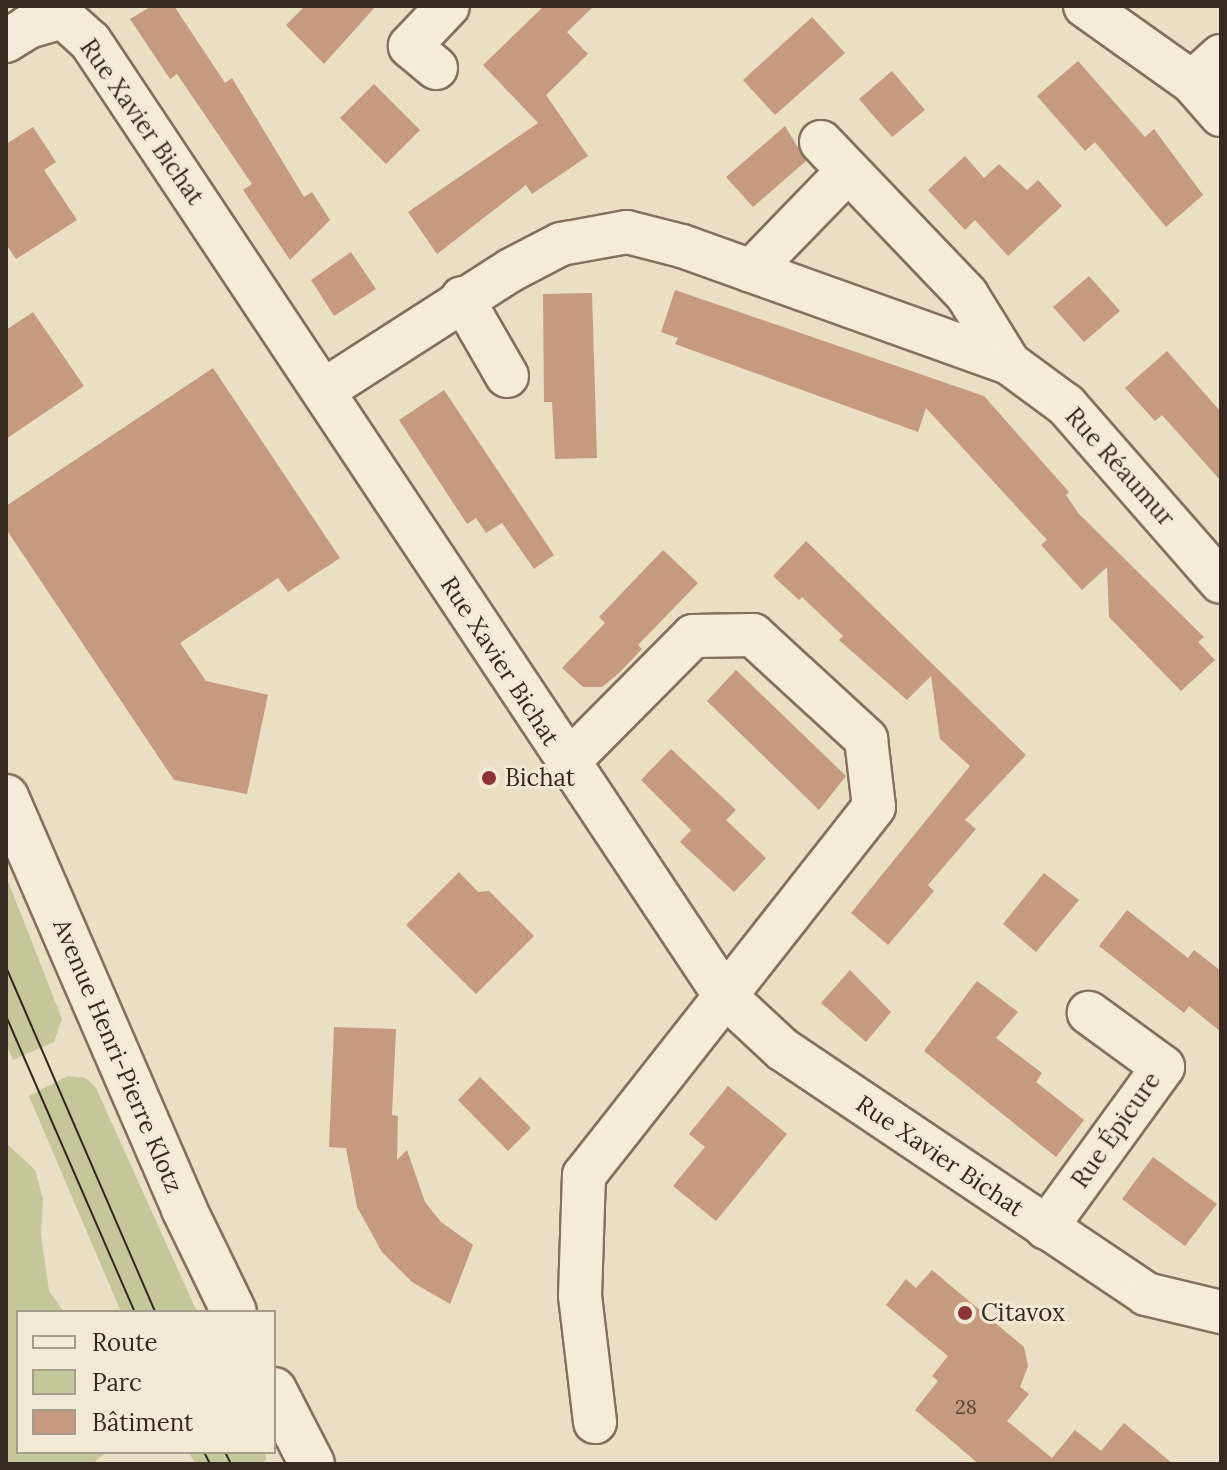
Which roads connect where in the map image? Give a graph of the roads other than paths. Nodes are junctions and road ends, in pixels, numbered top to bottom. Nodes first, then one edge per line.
1 (448, 6) edge
2 (1085, 6) edge
3 (65, 12) edge
4 (6, 41) edge
5 (436, 68) dead end
6 (1207, 69) edge
7 (1221, 115) edge
8 (751, 271) junction
9 (462, 298) junction
10 (1009, 363) junction
11 (507, 376) dead end
12 (324, 390) junction
13 (1221, 582) edge
14 (567, 763) junction
15 (6, 797) edge
16 (725, 996) junction
17 (1089, 1013) dead end
18 (1046, 1228) junction
19 (233, 1310) edge
20 (1212, 1319) edge
21 (276, 1394) edge
22 (595, 1422) dead end
23 (312, 1464) edge

1 - 5 street
2 - 6 street
3 - 4 street, Rue Xavier Bichat
3 - 12 street, Rue Xavier Bichat
6 - 7 street
8 - 9 street, Rue Réaumur
8 - 10 street, Rue Réaumur
8 - 10 street, Rue Réaumur
9 - 11 street
9 - 12 street, Rue Réaumur
10 - 13 street, Rue Réaumur
12 - 14 street, Rue Xavier Bichat
14 - 16 street, Rue Xavier Bichat
14 - 16 street
15 - 19 street, Avenue Henri-Pierre Klotz
16 - 18 street, Rue Xavier Bichat
16 - 22 street
17 - 18 street, Rue Épicure
18 - 20 street, Rue Xavier Bichat
21 - 23 street

